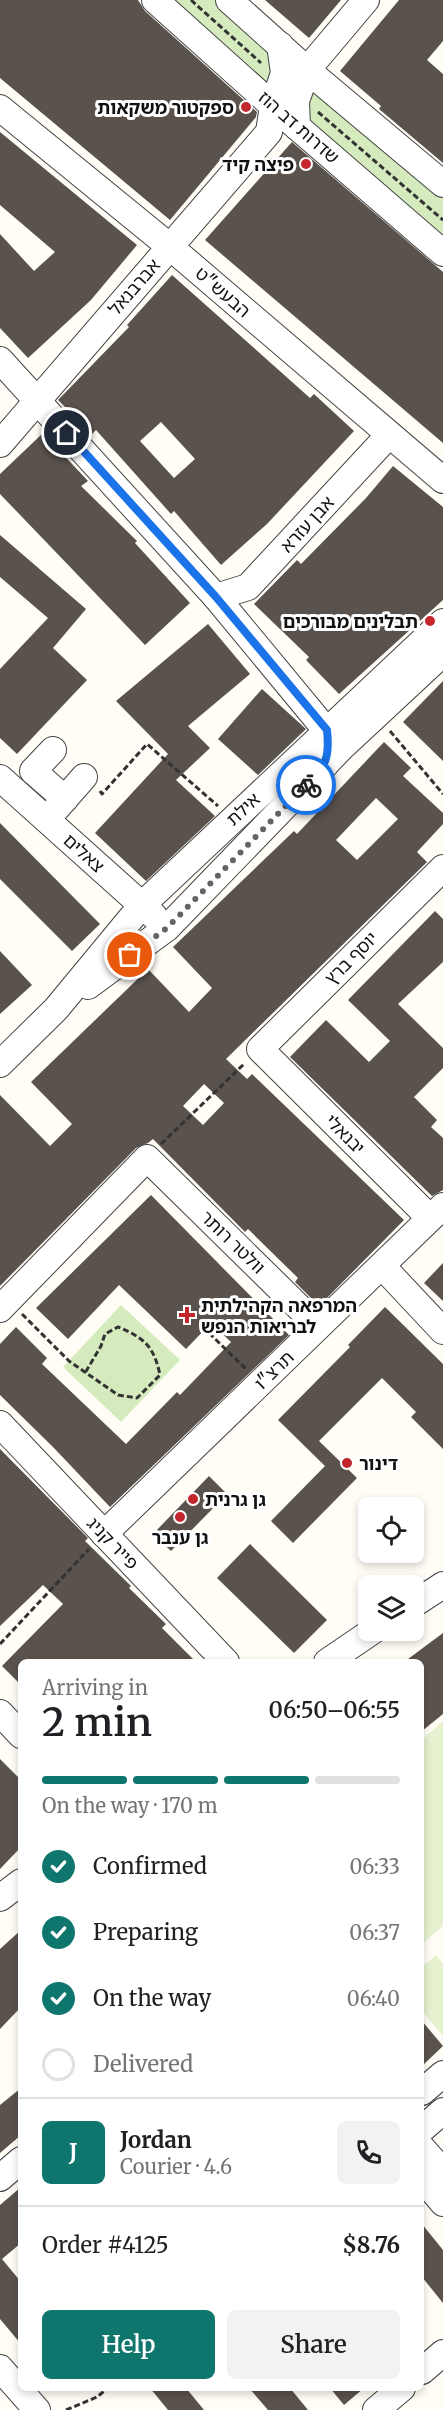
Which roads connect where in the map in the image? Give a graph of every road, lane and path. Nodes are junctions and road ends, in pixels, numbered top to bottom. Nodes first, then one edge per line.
1 (155, 0) edge
2 (191, 0) edge
3 (229, 0) edge
4 (366, 0) edge
5 (280, 45) junction
6 (257, 60) dead end
7 (307, 70) junction
8 (273, 106) junction
9 (0, 108) edge
10 (318, 112) dead end
11 (297, 127) junction
12 (269, 132) junction
13 (443, 184) edge
14 (443, 220) edge
15 (169, 246) junction
16 (443, 253) edge
17 (0, 360) edge
18 (37, 400) junction
19 (389, 435) junction
20 (0, 444) edge
21 (443, 480) edge
22 (216, 597) junction
23 (443, 622) edge
24 (443, 653) edge
25 (377, 716) junction
26 (327, 730) junction
27 (53, 750) dead end
28 (325, 765) junction
29 (84, 777) joint
30 (0, 778) edge
31 (443, 794) edge
32 (65, 799) junction
33 (239, 804) junction
34 (47, 820) junction
35 (443, 868) edge
36 (142, 905) junction
37 (167, 928) junction
38 (56, 1009) junction
39 (260, 1049) junction
40 (0, 1064) edge
41 (147, 1158) junction
42 (436, 1212) edge
43 (382, 1266) junction
44 (4, 1304) edge
45 (318, 1326) junction
46 (443, 1331) edge
47 (209, 1333) dead end
48 (85, 1373) junction
49 (260, 1383) junction
50 (0, 1424) edge
51 (104, 1534) junction
52 (443, 1585) edge
53 (424, 1597) edge
54 (358, 1641) edge
55 (0, 1644) edge
56 (223, 1659) edge
57 (331, 1659) edge
58 (0, 1713) edge
59 (18, 1732) edge
60 (18, 1884) edge
61 (0, 1898) edge
62 (443, 2074) edge
63 (424, 2090) edge
64 (443, 2111) edge
65 (424, 2127) edge
66 (424, 2150) edge
67 (18, 2163) edge
68 (443, 2172) edge
69 (0, 2178) edge
70 (424, 2180) edge
71 (443, 2203) edge
72 (443, 2353) edge
73 (0, 2368) edge
74 (424, 2369) edge
75 (18, 2388) edge
76 (20, 2391) edge
77 (104, 2391) edge
78 (398, 2391) edge
79 (37, 2410) edge
80 (66, 2410) edge
81 (376, 2410) edge

1 - 8 street, שדרות דב הוז
2 - 6 path
3 - 5 street
4 - 7 street
5 - 7 street
5 - 8 street
7 - 11 street
7 - 13 street
8 - 11 street, שדרות דב הוז
8 - 12 street
9 - 15 street, הבעש"ט
10 - 14 path
11 - 12 street
11 - 16 street, שדרות דב הוז
12 - 15 street, אברבנאל
15 - 18 street, אברבנאל
15 - 19 street, הבעש"ט
17 - 18 street
18 - 20 street, אברבנאל
18 - 22 street
19 - 21 street, הבעש"ט
19 - 22 street, אבן עזרא
22 - 26 street
23 - 26 street, אילת
24 - 25 street, אילת
25 - 28 street, אילת
25 - 31 path
26 - 28 street
26 - 33 street, אילת
27 - 32 street
28 - 37 street, אילת
29 - 32 street
29 - 33 path
30 - 34 street, צאלים
32 - 34 street
33 - 36 street, אילת
34 - 36 street, צאלים
35 - 39 street, יוסף ברץ
36 - 37 street, צאלים
36 - 38 street, אילת
37 - 38 street, אילת
38 - 40 street, אילת
39 - 41 path
39 - 42 street, יבנאלי
41 - 44 street
41 - 45 street, וולטר רותר
42 - 43 street, תרצ"ו
43 - 45 street, תרצ"ו
43 - 46 street
44 - 48 path
45 - 49 street, תרצ"ו
47 - 49 path
48 - 48 path
49 - 51 street, תרצ"ו
50 - 51 street, פייר קניג
51 - 55 path
51 - 56 street, פייר קניג
52 - 53 street
54 - 57 street
58 - 59 street
60 - 61 street
62 - 63 street
64 - 65 street
66 - 68 street
67 - 69 street
70 - 71 street
72 - 74 street
73 - 75 street
76 - 79 street
77 - 80 path
78 - 81 street

